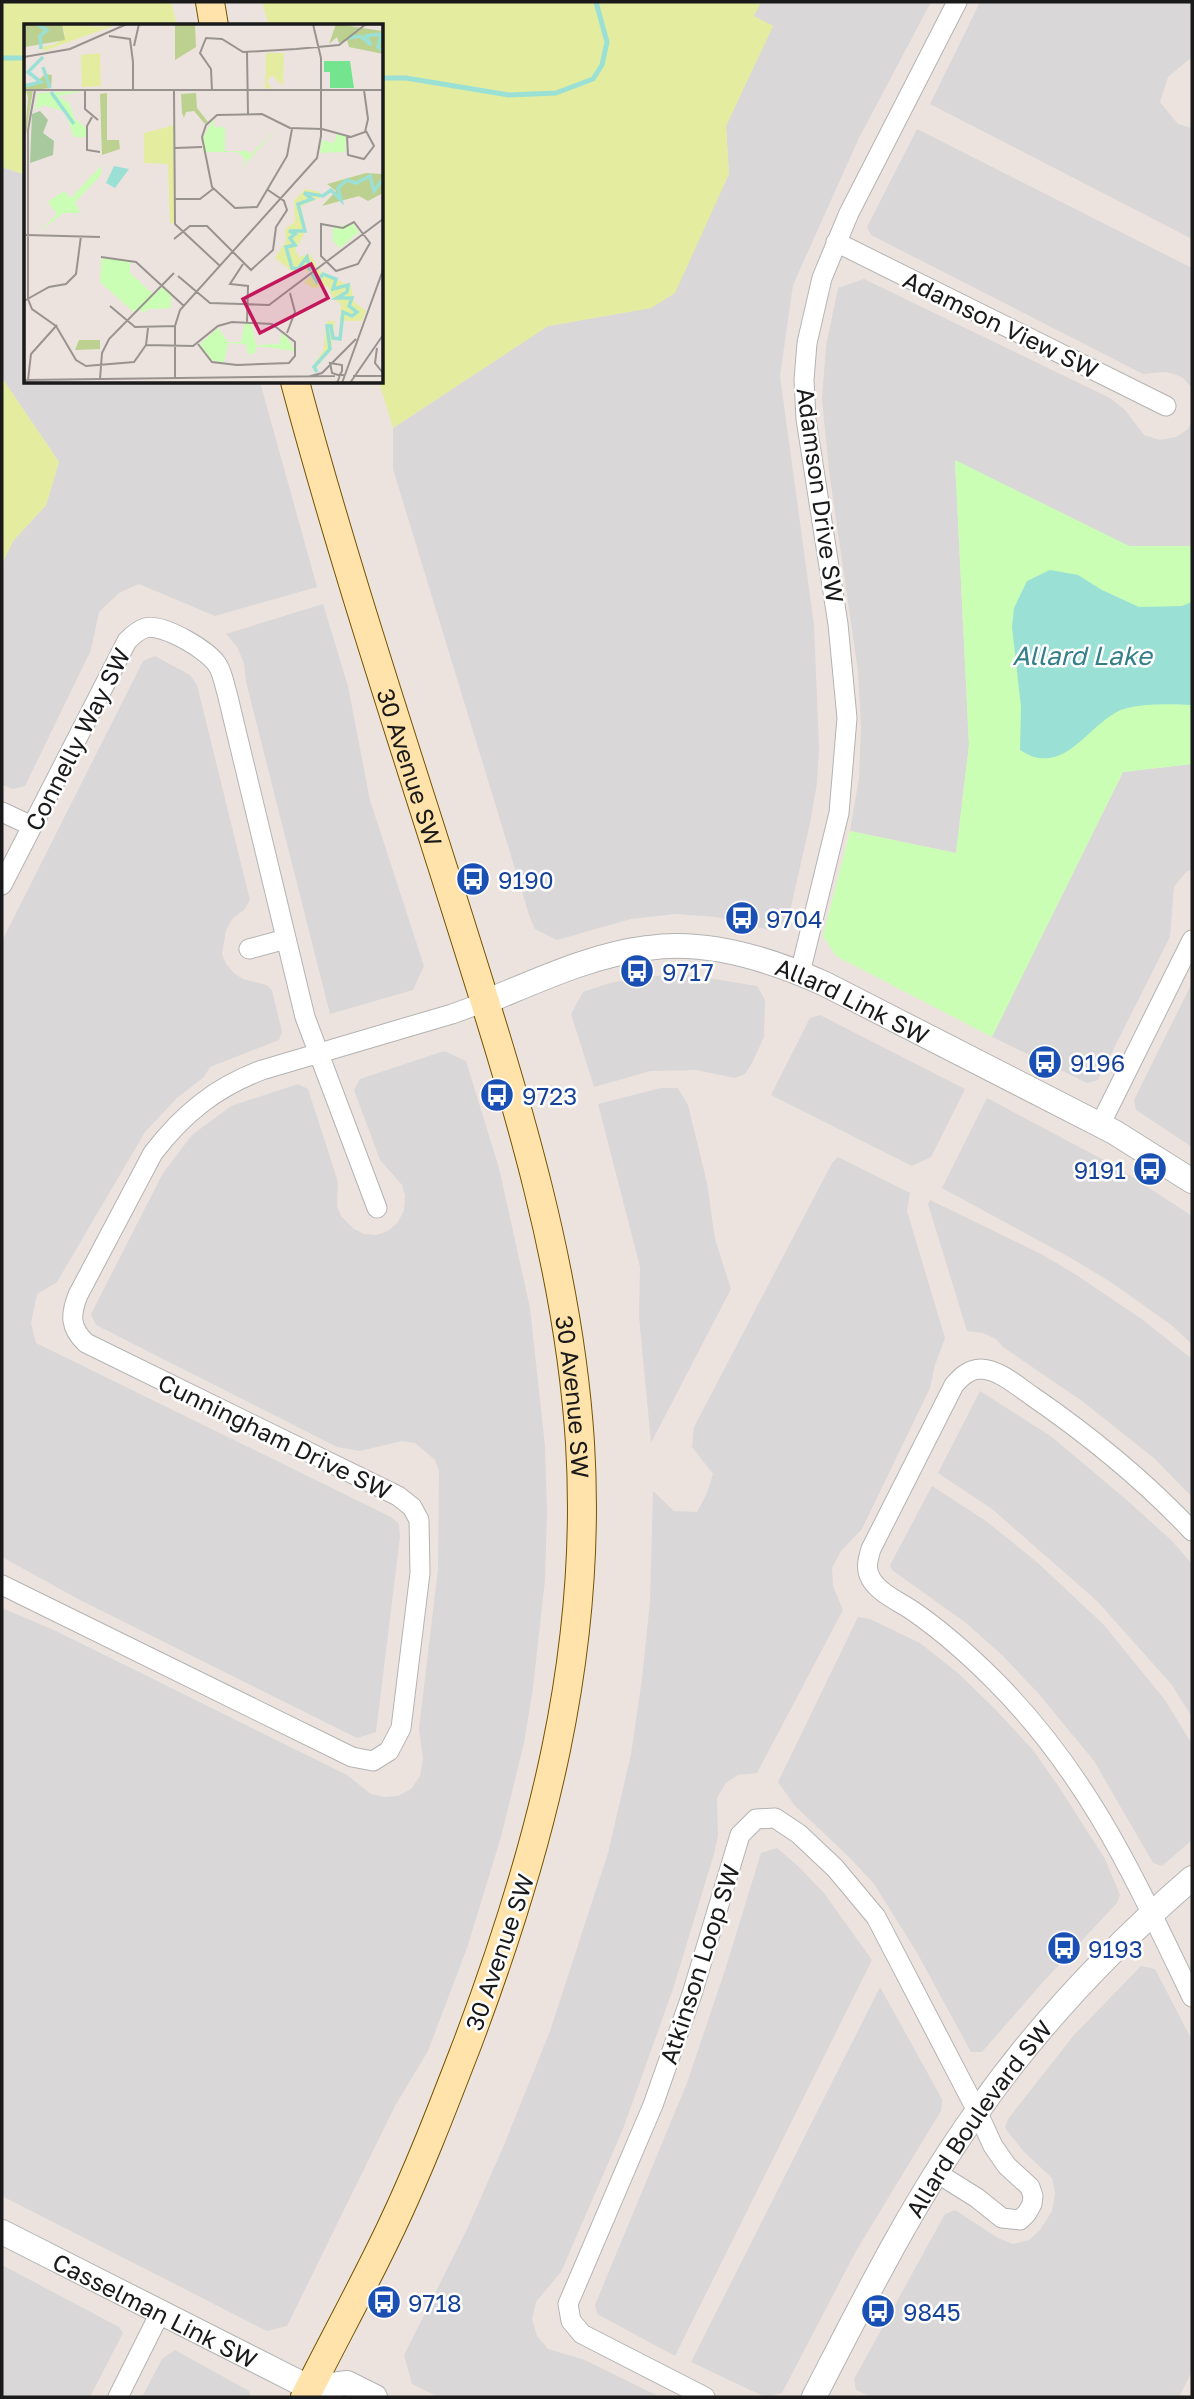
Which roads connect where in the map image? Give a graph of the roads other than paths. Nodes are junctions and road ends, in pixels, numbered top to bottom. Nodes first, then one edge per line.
1 (957, 2) edge
2 (836, 242) junction
3 (295, 383) edge
4 (1166, 406) dead end
5 (2, 812) edge
6 (32, 826) junction
7 (2, 885) edge
8 (286, 939) junction
9 (1192, 940) edge
10 (249, 949) dead end
11 (800, 973) junction
12 (485, 1002) junction
13 (320, 1054) junction
14 (1100, 1125) junction
15 (1192, 1181) edge
16 (377, 1208) dead end
17 (1192, 1531) edge
18 (2, 1585) edge
19 (1192, 1878) edge
20 (1152, 1914) junction
21 (1192, 1997) edge
22 (977, 2110) junction
23 (937, 2173) junction
24 (2, 2232) edge
25 (160, 2313) junction
26 (310, 2394) edge
27 (821, 2395) edge
28 (118, 2397) edge
29 (375, 2397) edge
30 (705, 2397) edge

1 - 2 street, Adamson Drive SW
2 - 4 street, Adamson View SW
2 - 11 street, Adamson Drive SW
3 - 12 main road, 30 Avenue SW
5 - 6 street
6 - 7 street, Connelly Way SW
6 - 8 street, Connelly Way SW
8 - 10 street
8 - 13 street, Connelly Way SW
9 - 14 street
11 - 12 street, Allard Link SW
11 - 14 street, Allard Link SW
12 - 13 street, Cunningham Drive SW
12 - 26 main road, 30 Avenue SW
13 - 16 street
13 - 18 street, Cunningham Drive SW
14 - 15 street, Allard Link SW
17 - 20 street
19 - 20 street, Allard Boulevard SW
20 - 21 street
20 - 22 street, Allard Boulevard SW
22 - 23 street, Allard Boulevard SW
22 - 23 street, Atkinson Loop SW
22 - 30 street, Atkinson Loop SW
23 - 27 street, Allard Boulevard SW
24 - 25 street, Casselman Link SW
25 - 26 street, Casselman Link SW
25 - 28 street
26 - 29 street

